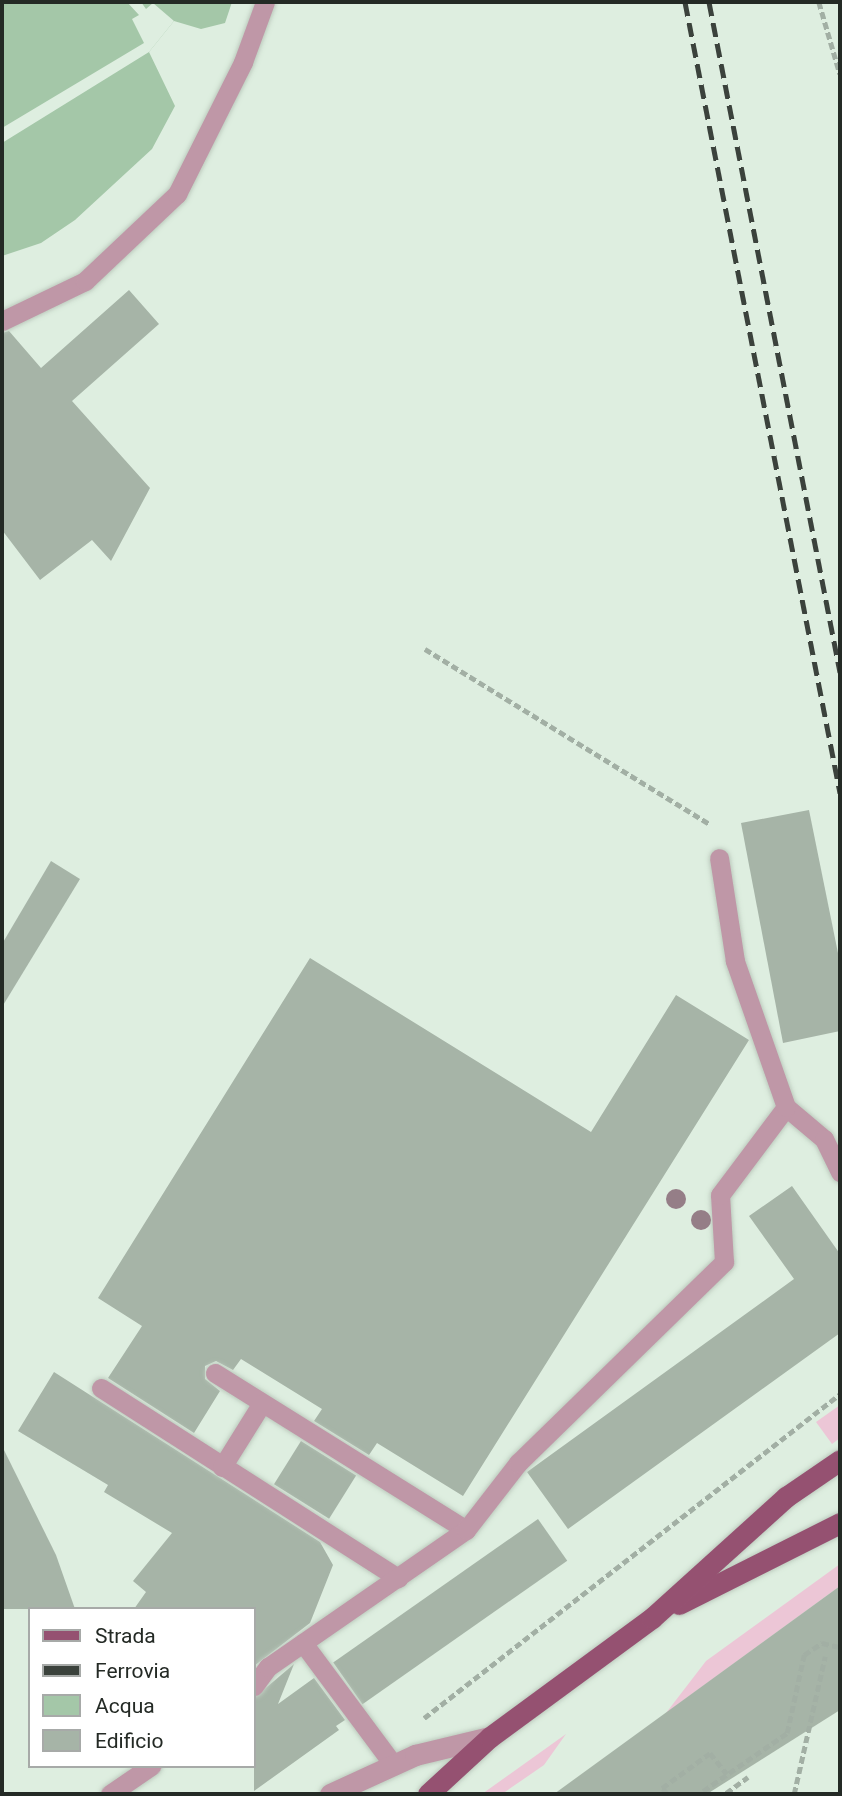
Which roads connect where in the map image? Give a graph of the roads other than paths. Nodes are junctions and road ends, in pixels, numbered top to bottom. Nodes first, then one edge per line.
1 (265, 2) edge
2 (4, 318) edge
3 (719, 858) dead end
4 (786, 1107) junction
5 (840, 1172) edge
6 (215, 1373) dead end
7 (102, 1388) dead end
8 (262, 1403) junction
9 (840, 1460) edge
10 (222, 1466) junction
11 (840, 1523) edge
12 (466, 1530) junction
13 (398, 1578) junction
14 (652, 1618) junction
15 (303, 1643) junction
16 (256, 1683) edge
17 (490, 1737) junction
18 (393, 1764) junction
19 (148, 1768) edge
20 (110, 1794) edge
21 (330, 1794) edge
22 (428, 1794) edge

1 - 2 lane
3 - 4 lane
4 - 5 lane
4 - 12 lane
6 - 8 lane
7 - 10 lane
8 - 10 lane
8 - 12 lane
9 - 14 main road
10 - 13 lane
11 - 14 main road
12 - 13 lane
13 - 15 lane
14 - 17 main road
15 - 16 lane
15 - 18 lane
17 - 18 street
17 - 22 main road
18 - 21 street
19 - 20 lane

